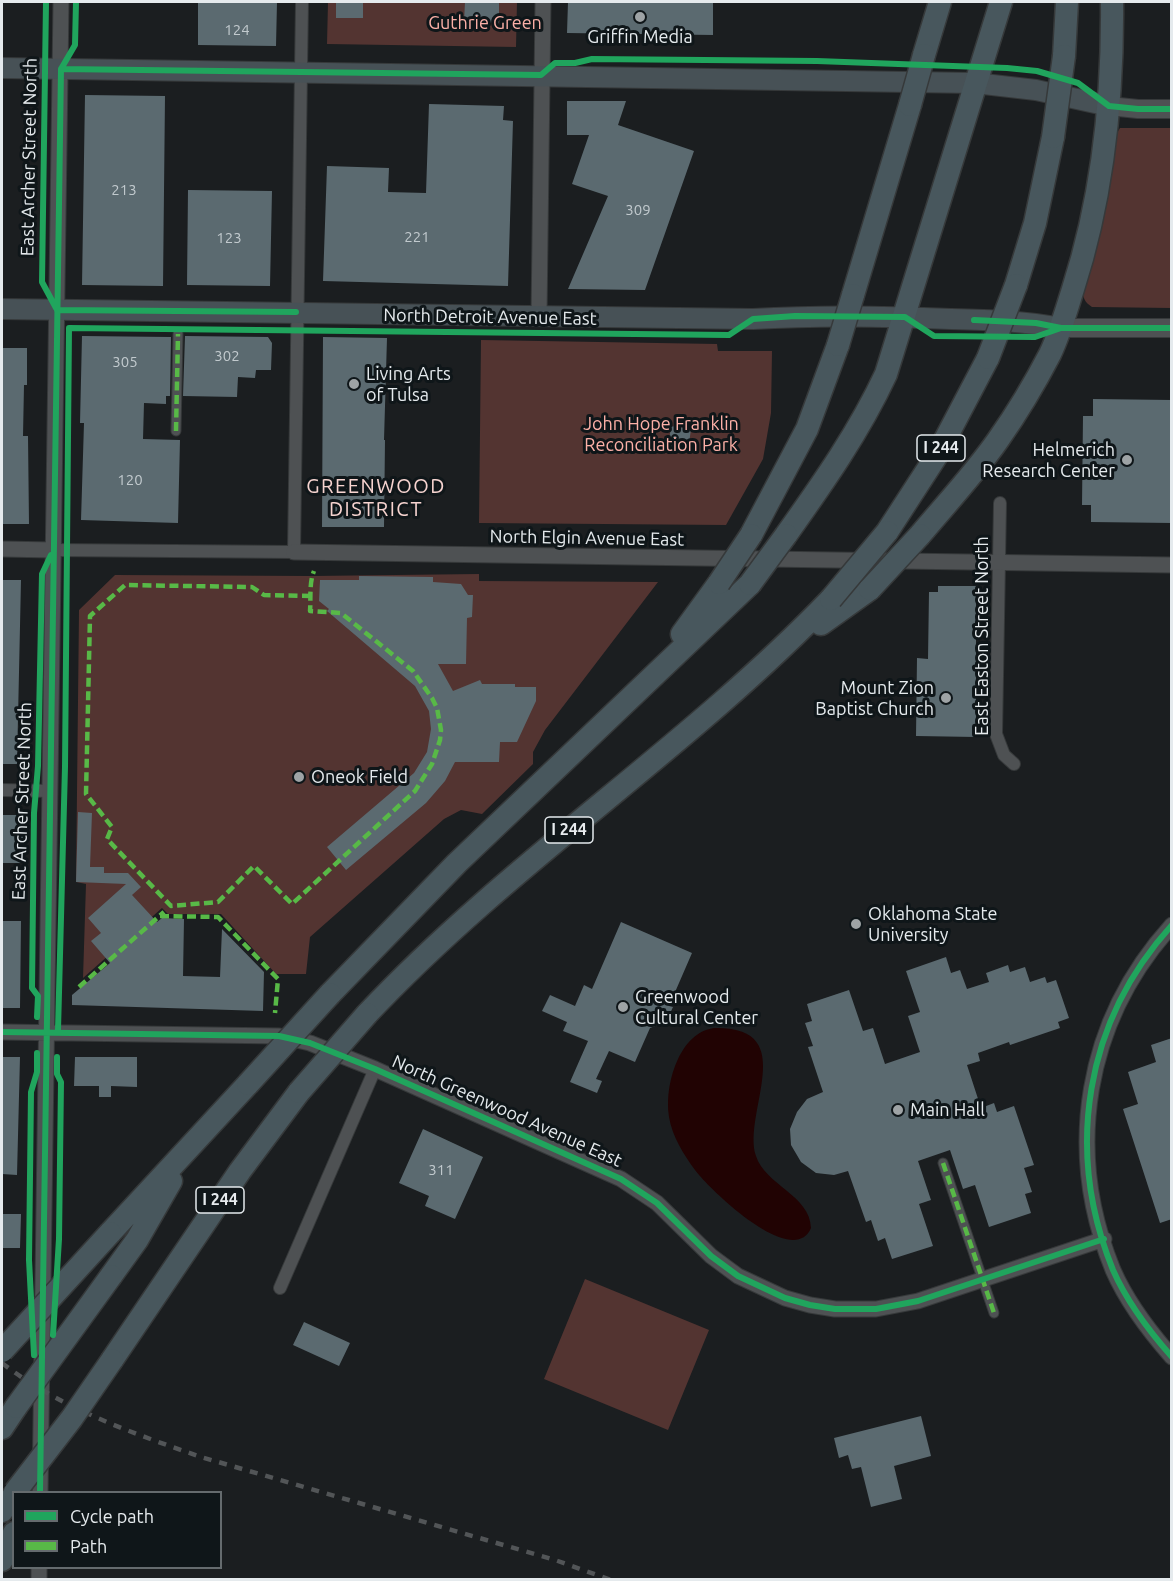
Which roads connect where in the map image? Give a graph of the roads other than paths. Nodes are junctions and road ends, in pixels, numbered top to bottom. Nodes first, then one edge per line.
1 (61, 2) edge
2 (302, 2) edge
3 (543, 2) edge
4 (940, 2) edge
5 (1001, 2) edge
6 (1067, 2) edge
7 (1112, 2) edge
8 (2, 68) edge
9 (61, 69) junction
10 (301, 72) junction
11 (541, 75) junction
12 (975, 83) junction
13 (1109, 106) junction
14 (1172, 109) edge
15 (2, 309) edge
16 (57, 310) junction
17 (296, 312) junction
18 (539, 316) junction
19 (905, 316) junction
20 (1061, 328) junction
21 (1172, 328) edge
22 (178, 334) dead end
23 (176, 432) dead end
24 (1000, 503) dead end
25 (2, 549) edge
26 (53, 550) junction
27 (294, 552) junction
28 (998, 562) junction
29 (1172, 565) edge
30 (778, 654) junction
31 (565, 760) junction
32 (1014, 765) dead end
33 (2, 790) edge
34 (50, 791) junction
35 (1172, 925) edge
36 (2, 1032) edge
37 (48, 1032) junction
38 (375, 1069) junction
39 (191, 1146) junction
40 (943, 1163) dead end
41 (1104, 1239) junction
42 (983, 1280) junction
43 (280, 1288) dead end
44 (994, 1314) dead end
45 (2, 1352) edge
46 (1172, 1357) edge
47 (72, 1418) junction
48 (2, 1428) edge
49 (16, 1491) edge
50 (35, 1491) edge
51 (40, 1491) edge
52 (12, 1497) edge
53 (2, 1511) edge
54 (12, 1538) edge
55 (2, 1560) edge

1 - 9 street, East Archer Street North
2 - 10 street
3 - 11 street
4 - 31 highway, bridge
5 - 12 highway
6 - 30 highway, I 244, bridge
7 - 13 highway
8 - 9 main road
9 - 10 main road
9 - 16 street, East Archer Street North
10 - 11 main road
10 - 17 street
11 - 12 main road
11 - 18 street
12 - 13 main road
12 - 19 highway
13 - 14 main road
13 - 20 highway
15 - 16 main road, North Detroit Avenue East
16 - 17 main road, North Detroit Avenue East
16 - 26 street, East Archer Street North
17 - 18 main road, North Detroit Avenue East
17 - 27 street
18 - 19 main road, North Detroit Avenue East
19 - 20 main road, North Detroit Avenue East
19 - 31 highway, bridge
20 - 21 main road, North Detroit Avenue East
20 - 30 highway, bridge
22 - 23 street
24 - 28 street, East Easton Street North
25 - 26 street, North Elgin Avenue East
26 - 27 street, North Elgin Avenue East
26 - 34 street, East Archer Street North
27 - 28 street, North Elgin Avenue East
28 - 29 street, North Elgin Avenue East
28 - 32 street, East Easton Street North
30 - 47 highway, I 244, bridge
31 - 39 highway, bridge
33 - 34 street
34 - 37 street, East Archer Street North
35 - 41 street
36 - 37 street, North Greenwood Avenue East
37 - 38 street, North Greenwood Avenue East
37 - 51 street, East Archer Street North
38 - 42 street, North Greenwood Avenue East
38 - 43 street
39 - 45 highway, bridge
39 - 48 highway, bridge
40 - 42 street
41 - 42 street, North Greenwood Avenue East
41 - 46 street
42 - 44 street
47 - 49 highway, I 244, bridge
47 - 50 highway, bridge
52 - 53 highway, I 244
54 - 55 highway

